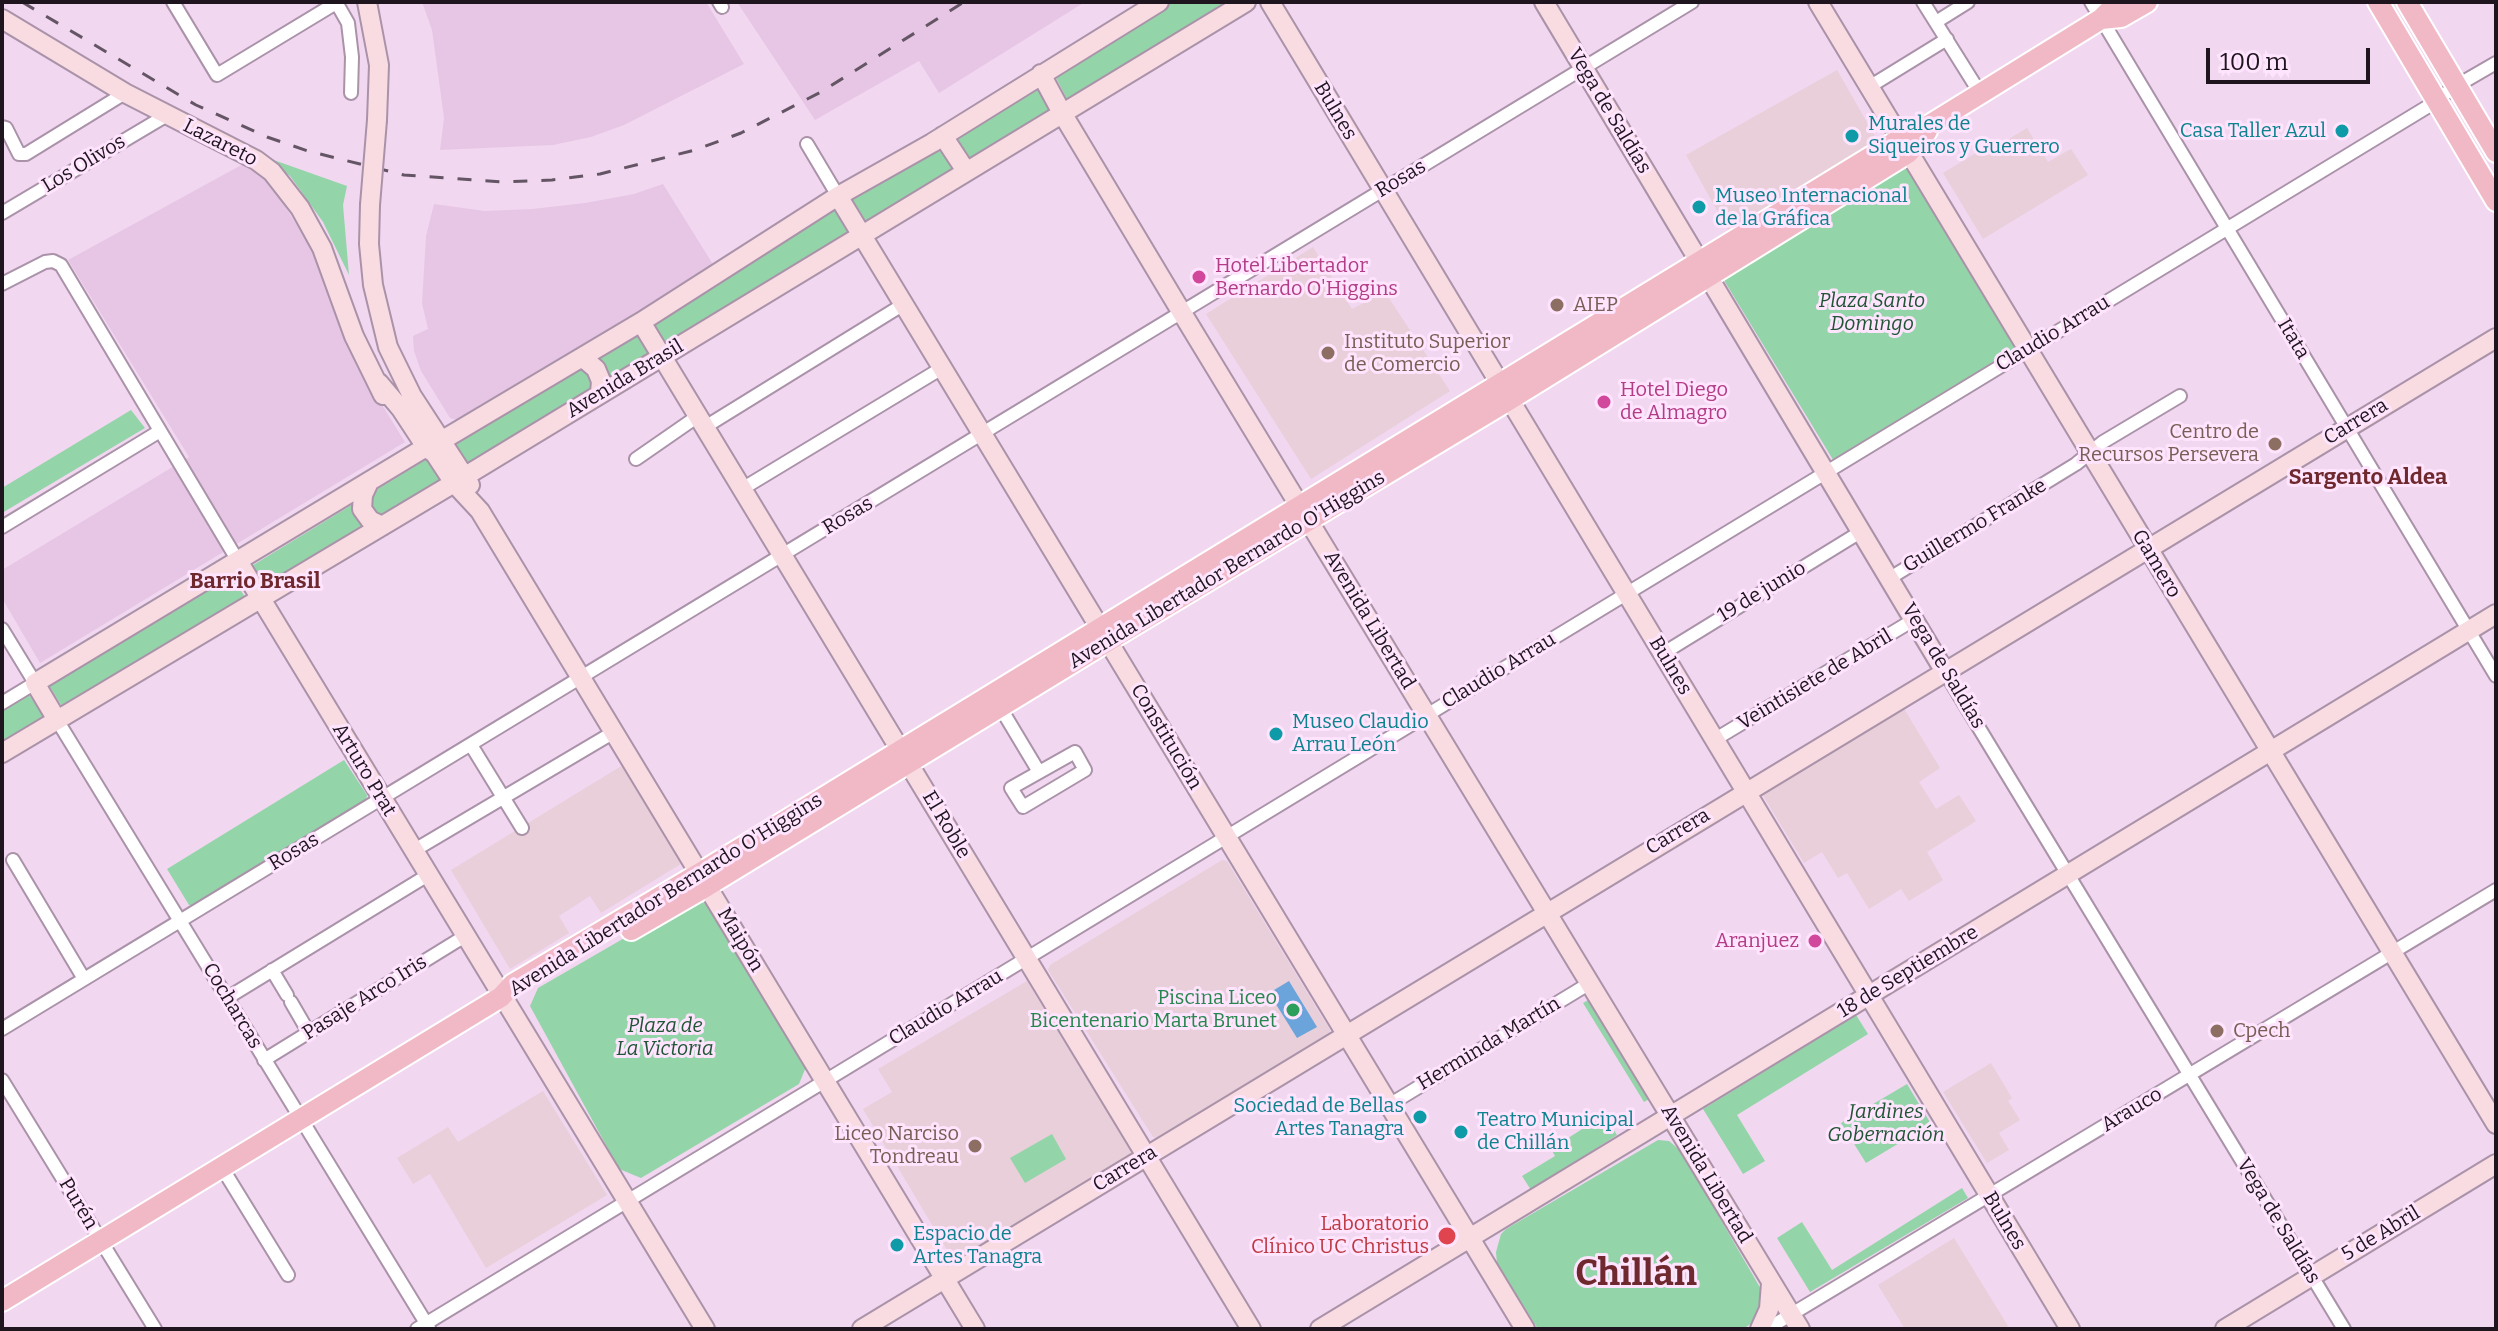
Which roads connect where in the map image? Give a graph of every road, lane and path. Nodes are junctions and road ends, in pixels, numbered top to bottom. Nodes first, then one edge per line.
1 (173, 2) edge
2 (336, 2) edge
3 (367, 2) edge
4 (1159, 2) edge
5 (1246, 2) edge
6 (1270, 2) edge
7 (1544, 2) edge
8 (1692, 2) edge
9 (1818, 2) edge
10 (1923, 2) edge
11 (1968, 2) edge
12 (2118, 2) edge
13 (2147, 2) edge
14 (2378, 2) edge
15 (2407, 2) edge
16 (2096, 10) edge
17 (2, 19) edge
18 (1936, 22) junction
19 (1947, 39) junction
20 (2496, 63) edge
21 (1583, 68) junction
22 (1041, 74) junction
23 (2457, 86) junction
24 (1869, 87) junction
25 (125, 93) junction
26 (351, 93) dead end
27 (1980, 93) junction
28 (2437, 101) junction
29 (1062, 113) junction
30 (167, 115) junction
31 (2, 127) edge
32 (943, 136) junction
33 (807, 144) dead end
34 (1904, 146) junction
35 (2496, 152) edge
36 (966, 171) junction
37 (1383, 190) junction
38 (838, 196) junction
39 (2496, 201) edge
40 (2, 213) edge
41 (2227, 229) junction
42 (862, 235) junction
43 (1704, 269) junction
44 (2, 284) edge
45 (904, 304) junction
46 (1182, 313) junction
47 (641, 322) junction
48 (2496, 338) edge
49 (2027, 350) junction
50 (662, 356) junction
51 (582, 357) junction
52 (942, 368) junction
53 (379, 383) junction
54 (1504, 392) junction
55 (600, 393) junction
56 (2180, 396) dead end
57 (702, 422) junction
58 (2346, 428) junction
59 (160, 431) junction
60 (982, 435) junction
61 (433, 444) junction
62 (2090, 453) junction
63 (409, 458) junction
64 (636, 459) dead end
65 (1827, 472) junction
66 (460, 479) junction
67 (369, 482) junction
68 (742, 489) junction
69 (1304, 514) junction
70 (382, 526) junction
71 (2, 527) edge
72 (1862, 531) junction
73 (2147, 549) junction
74 (783, 556) junction
75 (238, 561) junction
76 (1890, 578) junction
77 (1626, 594) junction
78 (260, 598) junction
79 (2496, 614) edge
80 (1915, 619) junction
81 (2, 629) edge
82 (2468, 631) junction
83 (1104, 635) junction
84 (1662, 654) junction
85 (1945, 672) junction
86 (2496, 676) edge
87 (581, 678) junction
88 (35, 683) junction
89 (2, 703) edge
90 (1000, 707) junction
91 (1427, 715) junction
92 (57, 720) junction
93 (614, 732) junction
94 (1714, 740) junction
95 (471, 745) junction
96 (2271, 751) junction
97 (2, 753) edge
98 (905, 757) junction
99 (1039, 772) junction
100 (1746, 792) junction
101 (503, 798) junction
102 (382, 799) junction
103 (522, 828) dead end
104 (1227, 837) junction
105 (413, 851) junction
106 (13, 860) dead end
107 (428, 875) junction
108 (2068, 875) junction
109 (704, 880) junction
110 (2496, 890) edge
111 (1547, 912) junction
112 (180, 921) junction
113 (465, 936) junction
114 (2392, 953) junction
115 (1027, 959) junction
116 (272, 970) junction
117 (84, 979) junction
118 (1590, 983) junction
119 (1869, 996) junction
120 (501, 997) junction
121 (227, 998) junction
122 (2, 1029) edge
123 (309, 1033) junction
124 (1346, 1034) junction
125 (264, 1060) junction
126 (2190, 1075) junction
127 (2, 1080) edge
128 (825, 1081) junction
129 (1389, 1105) junction
130 (1671, 1116) junction
131 (300, 1118) junction
132 (2496, 1124) edge
133 (1638, 1136) junction
134 (1692, 1152) junction
135 (1147, 1156) junction
136 (2496, 1164) edge
137 (221, 1166) junction
138 (1989, 1196) junction
139 (627, 1201) junction
140 (1505, 1218) junction
141 (1470, 1239) junction
142 (100, 1240) junction
143 (1489, 1270) junction
144 (288, 1275) dead end
145 (2312, 1276) junction
146 (945, 1279) junction
147 (1770, 1280) junction
148 (2, 1301) edge
149 (1796, 1322) edge
150 (425, 1327) edge
151 (155, 1329) edge
152 (705, 1329) edge
153 (862, 1329) edge
154 (975, 1329) edge
155 (1251, 1329) edge
156 (1320, 1329) edge
157 (1525, 1329) edge
158 (1760, 1329) edge
159 (1767, 1329) edge
160 (2070, 1329) edge
161 (2225, 1329) edge
162 (2344, 1329) edge

1 - 2 street
2 - 26 street
3 - 61 street, bridge
4 - 22 street, Avenida Brasil
5 - 29 street, Avenida Brasil
6 - 37 street, Bulnes
7 - 21 street, Vega de Saldías
8 - 21 street, Rosas
9 - 24 street, Gamero
10 - 18 street
11 - 18 street
12 - 16 main road, Avenida Libertador Bernardo O'Higgins
13 - 16 main road, Avenida Libertador Bernardo O'Higgins
14 - 28 main road
15 - 23 main road
16 - 27 main road, Avenida Libertador Bernardo O'Higgins
16 - 41 street, Itata
17 - 25 street, Lazareto
18 - 19 street
19 - 24 street
19 - 27 street
20 - 23 street, Claudio Arrau
21 - 37 street, Rosas
21 - 43 street, Vega de Saldías
22 - 29 street, Avenida Libertad
22 - 32 street, Avenida Brasil
23 - 28 street, Claudio Arrau
23 - 35 main road
24 - 34 street, Gamero
25 - 30 street, Lazareto
25 - 31 street
27 - 34 main road, Avenida Libertador Bernardo O'Higgins
28 - 39 main road
28 - 41 street, Claudio Arrau
29 - 36 street, Avenida Brasil
29 - 46 street, Avenida Libertad
30 - 40 street, Los Olivos
30 - 53 street, Lazareto
32 - 36 street
32 - 38 street, Avenida Brasil
33 - 38 street, Constitución
34 - 43 main road, Avenida Libertador Bernardo O'Higgins
34 - 49 street, Gamero
36 - 42 street, Avenida Brasil
37 - 46 street, Rosas
37 - 54 street, Bulnes
38 - 42 street, Constitución
38 - 47 street, Avenida Brasil
41 - 49 street, Claudio Arrau
41 - 58 street, Itata
42 - 45 street, Constitución
42 - 50 street, Avenida Brasil
43 - 54 main road, Avenida Libertador Bernardo O'Higgins
43 - 65 street, Vega de Saldías
44 - 59 street, Arturo Prat
45 - 52 street, Constitución
45 - 57 street
46 - 60 street, Rosas
46 - 69 street, Avenida Libertad
47 - 50 street, El Roble
47 - 51 street, Avenida Brasil
48 - 58 street, Carrera
49 - 62 street, Gamero
49 - 65 street, Claudio Arrau
50 - 55 street, Avenida Brasil
50 - 57 street, El Roble
51 - 55 street
51 - 61 street, Avenida Brasil
52 - 60 street, Constitución
52 - 68 street
53 - 61 street, Lazareto
53 - 63 street, Lazareto
54 - 69 main road, Avenida Libertador Bernardo O'Higgins
54 - 77 street, Bulnes
55 - 66 street, Avenida Brasil
56 - 62 street, Guillermo Franke
57 - 64 street
57 - 68 street, El Roble
58 - 73 street, Carrera
58 - 82 street, Itata
59 - 71 street
59 - 75 street, Arturo Prat
60 - 74 street, Rosas
60 - 83 street, Constitución
61 - 63 street, Avenida Brasil
61 - 66 street, Maipón
62 - 73 street, Gamero
62 - 76 street, Guillermo Franke
63 - 67 street, Avenida Brasil
65 - 72 street, Vega de Saldías
65 - 77 street, Claudio Arrau
66 - 70 street, Avenida Brasil
66 - 87 street, Maipón
67 - 70 street
67 - 75 street, Avenida Brasil
68 - 74 street, El Roble
69 - 83 main road, Avenida Libertador Bernardo O'Higgins
69 - 91 street, Avenida Libertad
70 - 78 street, Avenida Brasil
72 - 76 street, Vega de Saldías
72 - 84 street, 19 de junio
73 - 85 street, Carrera
73 - 96 street, Gamero
74 - 87 street, Rosas
74 - 98 street, El Roble
75 - 78 street, Arturo Prat
75 - 88 street, Avenida Brasil
76 - 80 street, Vega de Saldías
77 - 84 street, Bulnes
77 - 91 street, Claudio Arrau
78 - 92 street, Avenida Brasil
78 - 102 street, Arturo Prat
79 - 82 street, 18 de Septiembre
80 - 85 street, Vega de Saldías
80 - 94 street, Veintisiete de Abril
81 - 88 street
82 - 86 street, Itata
82 - 96 street, 18 de Septiembre
83 - 90 main road, Avenida Libertador Bernardo O'Higgins
83 - 98 main road, Avenida Libertador Bernardo O'Higgins
83 - 104 street, Constitución
84 - 94 street, Bulnes
85 - 100 street, Carrera
85 - 108 street, Vega de Saldías
87 - 93 street, Maipón
87 - 95 street, Rosas
88 - 89 street, Avenida Brasil
88 - 92 street, Cocharcas
90 - 98 main road, Avenida Libertador Bernardo O'Higgins
90 - 99 street
91 - 104 street, Claudio Arrau
91 - 111 street, Avenida Libertad
92 - 97 street, Avenida Brasil
92 - 112 street, Cocharcas
93 - 101 street
93 - 109 street, Maipón
94 - 100 street, Bulnes
95 - 101 street
95 - 102 street, Rosas
96 - 108 street, 18 de Septiembre
96 - 114 street, Gamero
98 - 109 main road, Avenida Libertador Bernardo O'Higgins
98 - 115 street, El Roble
99 - 99 street
100 - 111 street, Carrera
100 - 119 street, Bulnes
101 - 103 street
101 - 105 street
102 - 105 street, Arturo Prat
102 - 112 street, Rosas
104 - 115 street, Claudio Arrau
104 - 124 street, Constitución
105 - 107 street, Arturo Prat
106 - 117 street
107 - 113 street, Arturo Prat
107 - 116 street
108 - 119 street, 18 de Septiembre
108 - 126 street, Vega de Saldías
109 - 120 main road, Avenida Libertador Bernardo O'Higgins
109 - 128 street, Maipón
110 - 114 street, Arauco
111 - 118 street, Avenida Libertad
111 - 124 street, Carrera
112 - 117 street, Rosas
112 - 121 street, Cocharcas
113 - 120 street, Arturo Prat
113 - 123 street, Pasaje Arco Iris
114 - 126 street, Arauco
114 - 132 street, Gamero
115 - 128 street, Claudio Arrau
115 - 135 street, El Roble
116 - 121 street
116 - 123 street
117 - 122 street, Rosas
118 - 129 street, Herminda Martín
118 - 130 street, Avenida Libertad
119 - 130 street, 18 de Septiembre
119 - 138 street, Bulnes
120 - 131 main road, Avenida Libertador Bernardo O'Higgins
120 - 139 street, Arturo Prat
121 - 125 street, Cocharcas
123 - 125 street, Pasaje Arco Iris
124 - 129 street, Constitución
124 - 135 street, Carrera
125 - 131 street, Cocharcas
126 - 138 street, Arauco
126 - 145 street, Vega de Saldías
127 - 142 street, Purén
128 - 139 street, Claudio Arrau
128 - 146 street, Maipón
129 - 141 street, Constitución
130 - 133 street, 18 de Septiembre
130 - 134 street, Avenida Libertad
131 - 137 main road, Avenida Libertador Bernardo O'Higgins
131 - 150 street, Cocharcas
133 - 134 street
133 - 140 street, 18 de Septiembre
134 - 147 street, Avenida Libertad
135 - 146 street, Carrera
135 - 155 street, El Roble
136 - 145 street, 5 de Abril
137 - 142 main road, Avenida Libertador Bernardo O'Higgins
137 - 144 street
138 - 149 street, Arauco
138 - 160 street, Bulnes
139 - 150 street, Claudio Arrau
139 - 152 street, Arturo Prat
140 - 141 street, 18 de Septiembre
140 - 143 street
141 - 143 street, Constitución
141 - 156 street, 18 de Septiembre
142 - 148 main road, Avenida Libertador Bernardo O'Higgins
142 - 151 street, Purén
143 - 157 street, Constitución
145 - 161 street, 5 de Abril
145 - 162 street, Vega de Saldías
146 - 153 street, Carrera
146 - 154 street, Maipón
147 - 149 street, Avenida Libertad
147 - 158 street
149 - 159 street, Arauco

